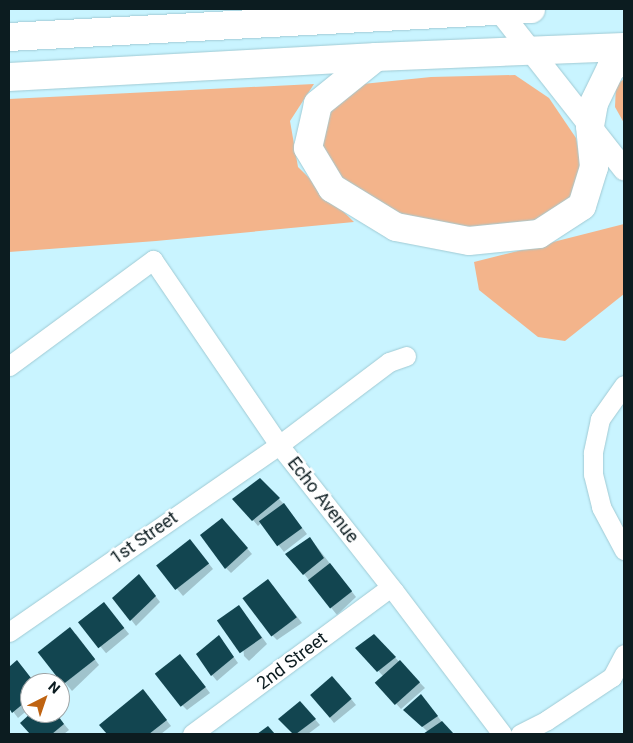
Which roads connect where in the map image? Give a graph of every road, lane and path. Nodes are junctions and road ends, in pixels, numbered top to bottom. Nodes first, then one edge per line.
1 (531, 9) edge
2 (499, 10) edge
3 (9, 37) edge
4 (624, 47) edge
5 (529, 50) junction
6 (376, 56) junction
7 (624, 60) edge
8 (9, 77) edge
9 (590, 126) junction
10 (624, 169) edge
11 (406, 356) dead end
12 (9, 366) edge
13 (624, 385) edge
14 (279, 445) junction
15 (624, 550) edge
16 (391, 587) junction
17 (9, 632) edge
18 (624, 654) edge
19 (618, 677) edge
20 (192, 734) edge
21 (502, 734) edge
22 (520, 734) edge

1 - 2 highway
2 - 3 highway
2 - 5 street
4 - 5 highway
5 - 6 highway
5 - 9 street
6 - 8 highway
6 - 9 highway
7 - 9 highway
9 - 10 street
11 - 14 street, 1st Street
12 - 14 street, Echo Avenue
13 - 15 street
14 - 16 street, Echo Avenue
14 - 17 street, 1st Street
16 - 20 street, 2nd Street
16 - 21 street, Echo Avenue
18 - 19 street
19 - 22 street

